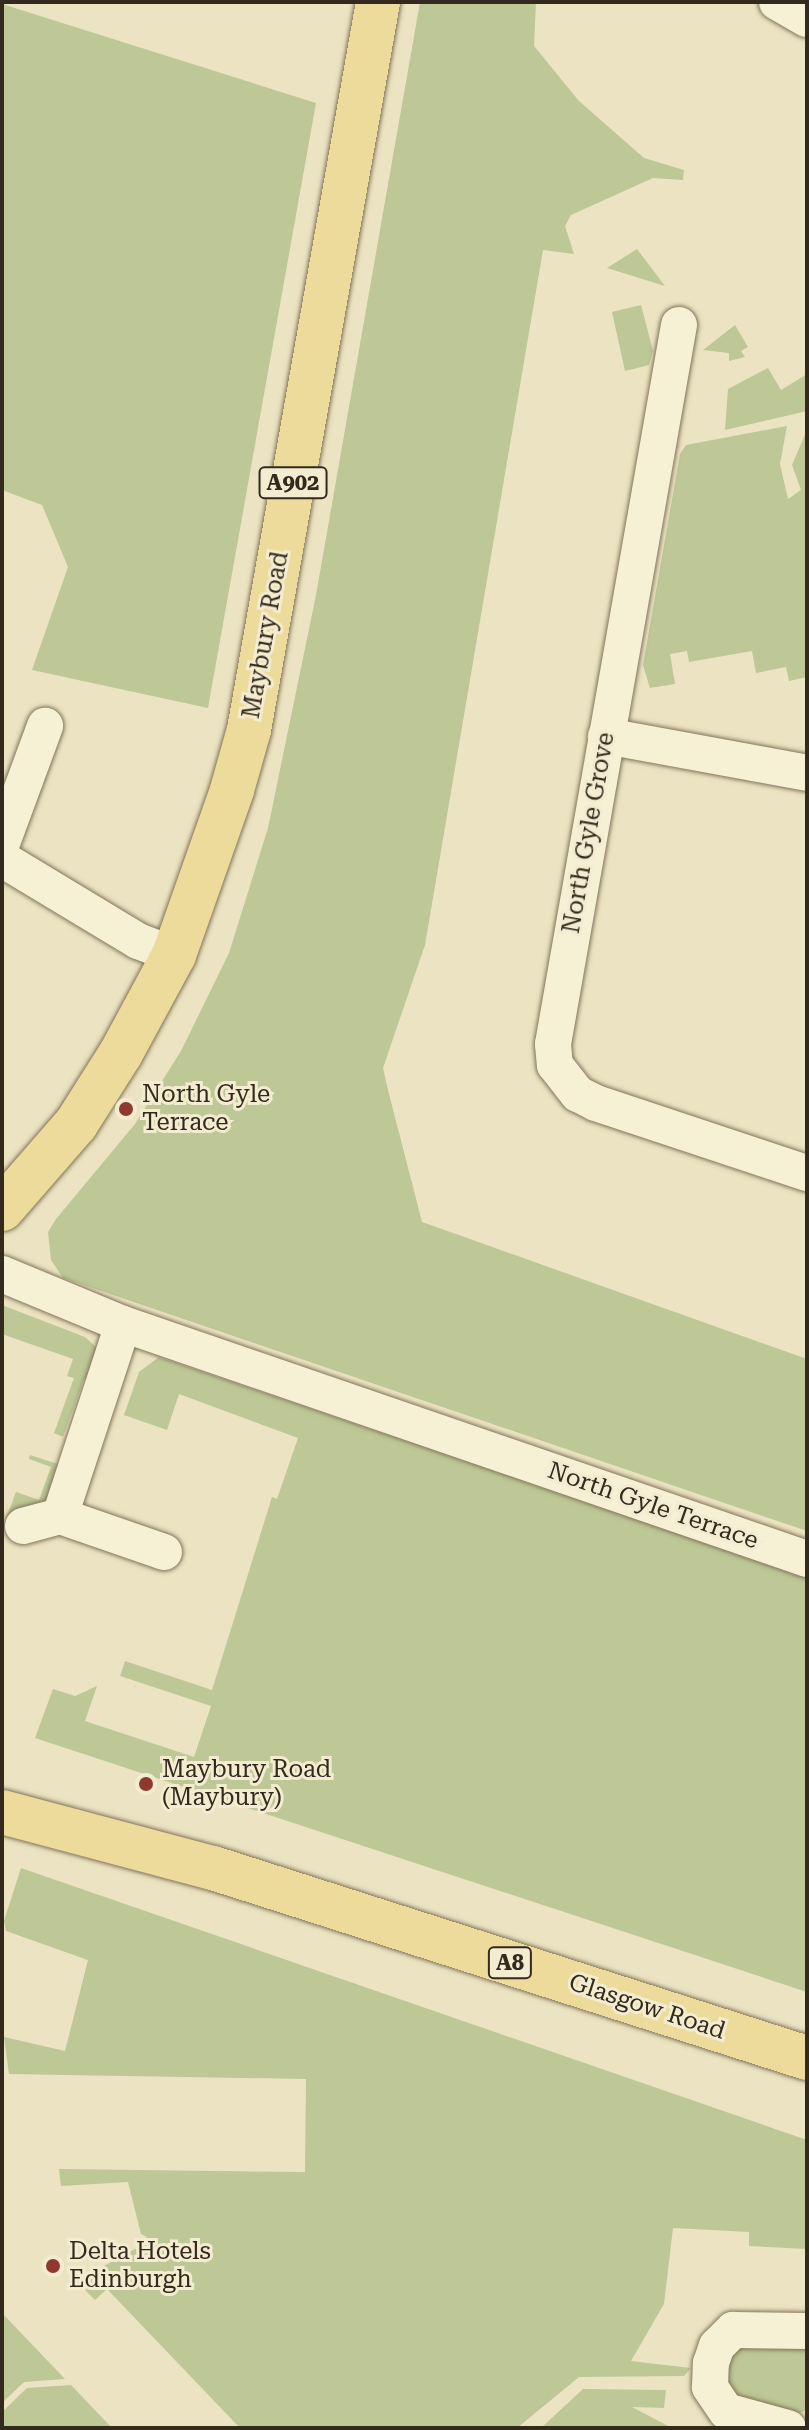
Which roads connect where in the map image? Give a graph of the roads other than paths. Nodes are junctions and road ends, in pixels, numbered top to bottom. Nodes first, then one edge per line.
1 (378, 2) edge
2 (777, 2) edge
3 (807, 19) edge
4 (679, 325) dead end
5 (45, 726) dead end
6 (606, 736) junction
7 (807, 773) edge
8 (2, 843) edge
9 (2, 859) edge
10 (174, 955) junction
11 (807, 1173) edge
12 (2, 1209) edge
13 (2, 1274) edge
14 (123, 1324) junction
15 (60, 1516) junction
16 (23, 1526) dead end
17 (164, 1552) dead end
18 (807, 1559) edge
19 (2, 1783) edge
20 (2, 1812) edge
21 (213, 1868) junction
22 (807, 2058) edge
23 (807, 2331) edge
24 (788, 2428) edge

1 - 10 main road, Maybury Road / A902
2 - 3 street
4 - 6 street, North Gyle Grove
5 - 8 street
6 - 7 street
6 - 11 street, North Gyle Grove
9 - 10 street
10 - 12 main road, Maybury Road / A902
13 - 14 street, North Gyle Terrace
14 - 15 street
14 - 18 street, North Gyle Terrace
15 - 16 street
15 - 17 street
19 - 21 main road, Glasgow Road / A8
20 - 21 main road, Glasgow Road / A8
21 - 22 main road, Glasgow Road / A8
23 - 24 street

